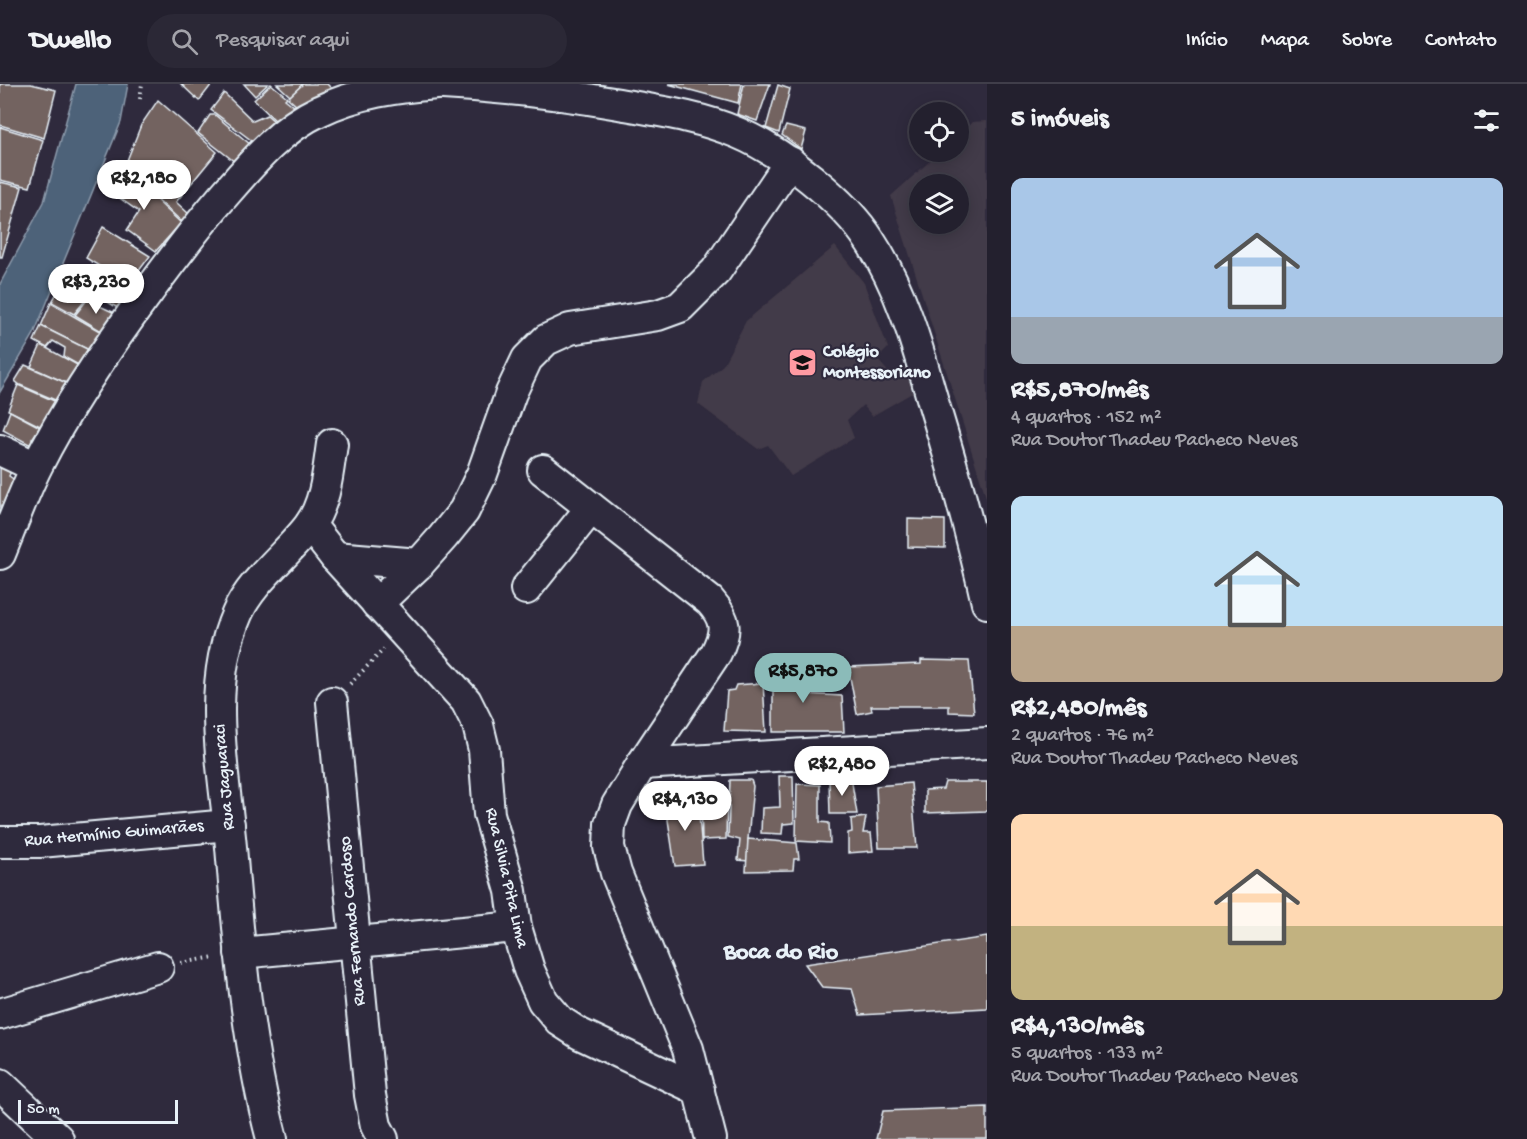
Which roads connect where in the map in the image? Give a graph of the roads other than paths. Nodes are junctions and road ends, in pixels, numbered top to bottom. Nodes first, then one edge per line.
1 (437, 84) edge
2 (443, 84) edge
3 (344, 92) edge
4 (790, 162) junction
5 (332, 444) dead end
6 (0, 450) edge
7 (36, 467) junction
8 (543, 470) dead end
9 (591, 508) junction
10 (310, 525) junction
11 (0, 554) edge
12 (335, 557) junction
13 (419, 564) junction
14 (526, 589) dead end
15 (987, 603) edge
16 (377, 604) junction
17 (332, 702) road end
18 (987, 743) edge
19 (642, 764) junction
20 (229, 825) junction
21 (0, 842) edge
22 (516, 927) junction
23 (355, 943) junction
24 (240, 953) junction
25 (158, 967) road end
26 (0, 1014) edge
27 (0, 1084) edge
28 (699, 1090) junction
29 (43, 1134) edge
30 (272, 1139) edge
31 (383, 1139) edge
32 (711, 1139) edge

1 - 3 street
2 - 4 street
3 - 7 street
4 - 13 street
4 - 15 street
5 - 10 street, Rua Jaguaraci
6 - 7 street
7 - 11 street
8 - 9 street
9 - 14 street
9 - 19 street
10 - 12 street, Rua Silvia Pita Lima
10 - 20 street, Rua Jaguaraci
12 - 13 street
12 - 16 street, Rua Silvia Pita Lima
13 - 16 street
16 - 22 street, Rua Silvia Pita Lima
17 - 23 street, Rua Fernando Cardoso
18 - 19 street
19 - 28 street
20 - 21 street, Rua Hermínio Guimarães
20 - 24 street, Rua Jaguaraci
22 - 23 street
22 - 28 street, Rua Silvia Pita Lima
23 - 24 street
23 - 31 street, Rua Fernando Cardoso
24 - 30 street, Rua Jaguaraci
25 - 26 street
27 - 29 street
28 - 32 street

